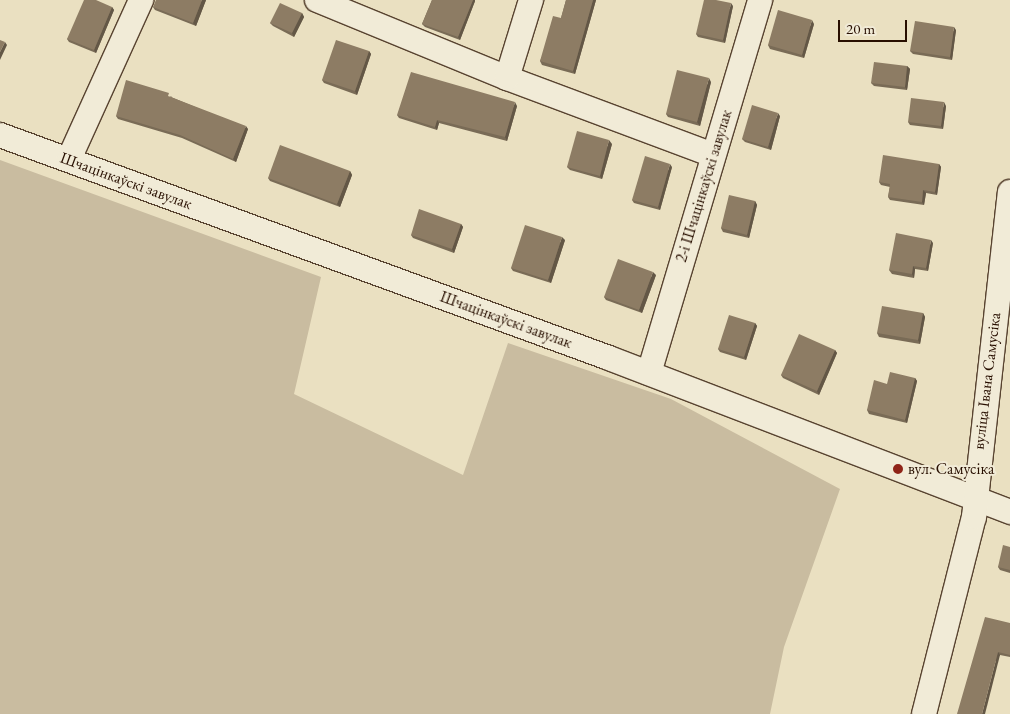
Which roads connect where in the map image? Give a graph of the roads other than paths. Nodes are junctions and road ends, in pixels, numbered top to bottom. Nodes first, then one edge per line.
1 (141, 0) edge
2 (316, 0) edge
3 (531, 0) edge
4 (760, 0) edge
5 (507, 78) junction
6 (0, 135) edge
7 (713, 154) junction
8 (70, 159) junction
9 (1010, 192) edge
10 (649, 373) junction
11 (972, 500) junction
12 (1010, 512) edge
13 (924, 714) edge

1 - 8 street
2 - 5 street
3 - 5 street
4 - 7 street, 2-і Шчацінкаўскі завулак
5 - 7 street
6 - 8 street, Шчацінкаўскі завулак
7 - 10 street, 2-і Шчацінкаўскі завулак
8 - 10 street, Шчацінкаўскі завулак
9 - 11 street, вуліца Івана Самусіка
10 - 11 street, Шчацінкаўскі завулак
11 - 12 street, Шчацінкаўскі завулак
11 - 13 street, вуліца Івана Самусіка

